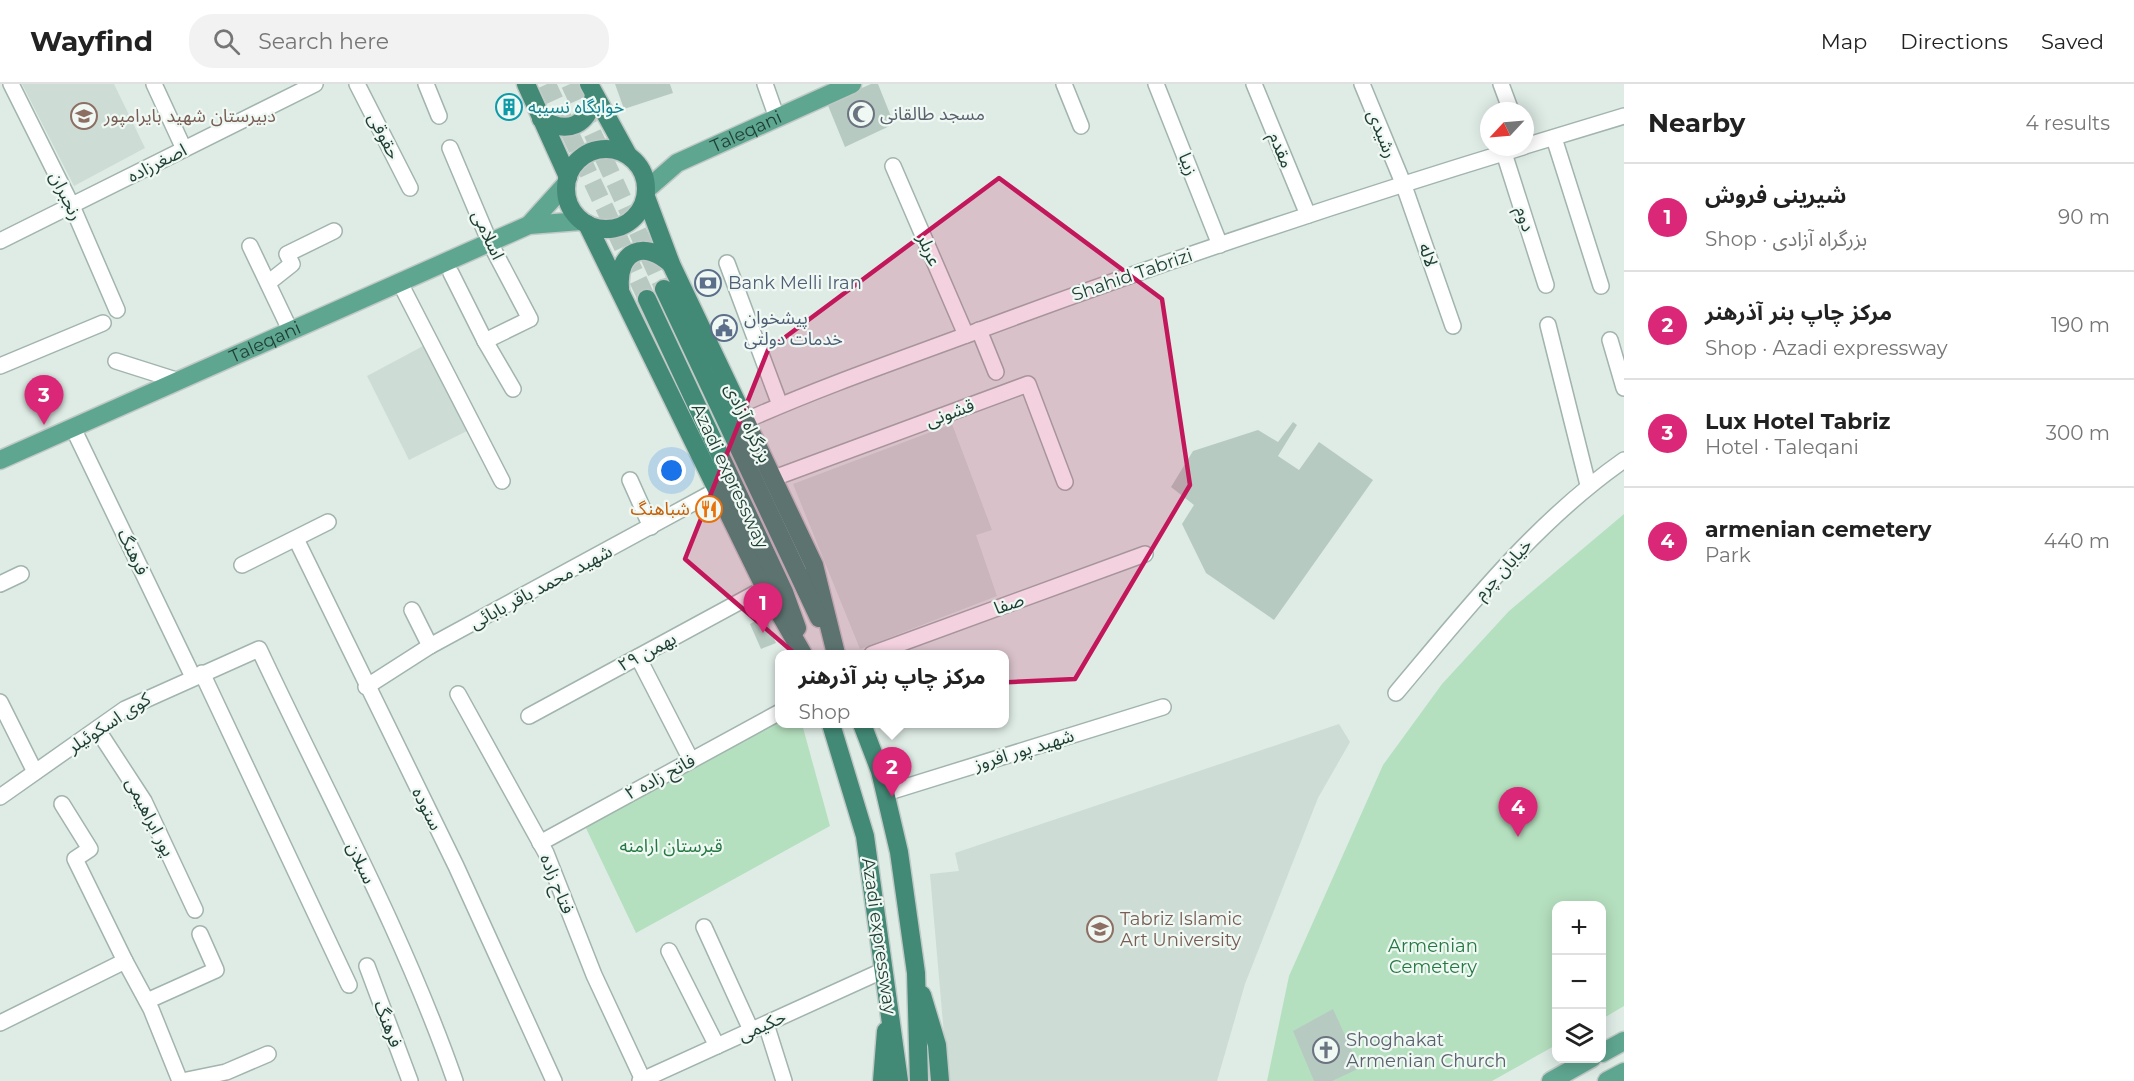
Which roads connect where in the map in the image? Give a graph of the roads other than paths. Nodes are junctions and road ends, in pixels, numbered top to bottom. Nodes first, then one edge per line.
1 (10, 84) edge
2 (154, 84) edge
3 (313, 84) edge
4 (357, 84) edge
5 (426, 84) edge
6 (526, 84) edge
7 (765, 84) edge
8 (852, 84) edge
9 (1064, 84) edge
10 (1156, 84) edge
11 (1254, 84) edge
12 (1362, 84) edge
13 (1501, 84) edge
14 (591, 90) edge
15 (1508, 102) edge
16 (439, 116) dead end
17 (1624, 116) edge
18 (777, 118) junction
19 (541, 119) junction
20 (1081, 126) dead end
21 (1554, 138) junction
22 (1534, 144) edge
23 (450, 148) dead end
24 (184, 149) junction
25 (628, 156) junction
26 (1494, 156) edge
27 (1505, 156) edge
28 (893, 166) dead end
29 (567, 181) junction
30 (1403, 183) junction
31 (411, 188) dead end
32 (646, 193) junction
33 (72, 207) junction
34 (1308, 215) junction
35 (584, 222) junction
36 (529, 225) junction
37 (334, 231) dead end
38 (0, 241) edge
39 (490, 243) junction
40 (1220, 245) junction
41 (250, 246) dead end
42 (727, 263) dead end
43 (671, 264) junction
44 (451, 273) dead end
45 (268, 283) junction
46 (400, 283) junction
47 (1546, 285) dead end
48 (1601, 286) dead end
49 (620, 288) junction
50 (664, 289) tunnel mouth
51 (647, 299) tunnel mouth
52 (117, 310) dead end
53 (103, 323) dead end
54 (1548, 325) dead end
55 (1453, 326) dead end
56 (291, 332) junction
57 (972, 332) junction
58 (1610, 340) dead end
59 (485, 341) junction
60 (116, 361) dead end
61 (0, 366) edge
62 (996, 372) dead end
63 (179, 381) junction
64 (1624, 388) edge
65 (513, 389) dead end
66 (780, 405) junction
67 (747, 420) junction
68 (73, 428) junction
69 (0, 460) edge
70 (1624, 460) edge
71 (774, 478) junction
72 (630, 480) dead end
73 (502, 481) dead end
74 (1065, 482) dead end
75 (1588, 485) junction
76 (717, 490) junction
77 (328, 522) dead end
78 (651, 527) junction
79 (296, 539) junction
80 (1145, 554) dead end
81 (242, 565) dead end
82 (21, 574) dead end
83 (0, 584) edge
84 (765, 588) junction
85 (412, 610) dead end
86 (430, 646) junction
87 (259, 649) joint
88 (803, 650) edge
89 (804, 650) edge
90 (834, 650) edge
91 (835, 650) edge
92 (883, 650) edge
93 (638, 657) junction
94 (198, 675) junction
95 (366, 687) junction
96 (1396, 693) dead end
97 (458, 694) dead end
98 (0, 702) edge
99 (1163, 707) dead end
100 (775, 715) edge
101 (529, 716) dead end
102 (833, 728) edge
103 (864, 728) edge
104 (97, 729) junction
105 (691, 760) junction
106 (35, 772) junction
107 (886, 793) junction
108 (0, 797) edge
109 (62, 804) dead end
110 (540, 843) junction
111 (195, 910) dead end
112 (704, 927) dead end
113 (200, 934) dead end
114 (669, 951) dead end
115 (125, 961) junction
116 (367, 966) dead end
117 (884, 970) junction
118 (916, 974) junction
119 (349, 985) dead end
120 (147, 1001) junction
121 (889, 1008) junction
122 (0, 1023) edge
123 (766, 1024) junction
124 (751, 1030) junction
125 (1624, 1041) edge
126 (717, 1046) junction
127 (1606, 1051) edge
128 (268, 1054) dead end
129 (1585, 1063) edge
130 (1624, 1072) edge
131 (227, 1076) edge
132 (650, 1079) edge
133 (181, 1081) edge
134 (410, 1081) edge
135 (455, 1081) edge
136 (554, 1081) edge
137 (784, 1081) edge
138 (882, 1081) edge
139 (899, 1081) edge
140 (919, 1081) edge
141 (940, 1081) edge
142 (1551, 1081) edge
143 (1607, 1081) edge

1 - 33 street, رنجبران
2 - 24 street
3 - 24 street, اصغرزاده
4 - 31 street, حقوقی
5 - 16 street
6 - 19 highway
7 - 18 street
8 - 18 main road, Taleqani
9 - 20 street
10 - 40 street, زیبا
11 - 34 street, مقدم
12 - 30 street, رشیدی
13 - 15 street
14 - 19 highway
14 - 25 highway
17 - 21 street, Shahid Tabrizi
18 - 32 main road, Taleqani
19 - 29 highway
21 - 22 street, Shahid Tabrizi
21 - 48 street
23 - 39 street, اسلامی
24 - 33 street, اصغرزاده
25 - 29 highway
25 - 32 highway
26 - 30 street, Shahid Tabrizi
27 - 47 street, دوم
28 - 57 street, عربلر
29 - 35 highway
29 - 36 main road, Taleqani
30 - 34 street, Shahid Tabrizi
30 - 55 street, لاله
32 - 35 highway
32 - 43 highway, بزرگراه آزادی
33 - 38 street, اصغرزاده
33 - 52 street, رنجبران
34 - 40 street, Shahid Tabrizi
35 - 36 main road, Taleqani
35 - 49 highway
36 - 39 main road, Taleqani
37 - 45 street
39 - 46 main road, Taleqani
39 - 59 street, اسلامی
40 - 57 street, Shahid Tabrizi
41 - 45 street
42 - 66 street
43 - 49 highway
43 - 67 highway, بزرگراه آزادی
44 - 59 street
45 - 56 street
46 - 56 main road, Taleqani
46 - 73 street
49 - 76 highway
50 - 90 highway, Azadi expressway
51 - 89 highway, Azadi expressway
53 - 61 street
54 - 75 street
56 - 63 main road, Taleqani
57 - 62 street, عربلر
57 - 66 street, Shahid Tabrizi
58 - 64 street
59 - 65 street
60 - 63 street
63 - 68 main road, Taleqani
66 - 67 street, Shahid Tabrizi
67 - 71 highway, بزرگراه آزادی
68 - 69 main road, Taleqani
68 - 94 street, فرهنگ
70 - 75 street, خیابان چرم
71 - 74 street, قشونی
71 - 91 highway, بزرگراه آزادی
72 - 78 street
75 - 96 street, خیابان چرم
76 - 78 street, شهید محمد باقر بابائی
76 - 84 highway
77 - 79 street
78 - 86 street, شهید محمد باقر بابائی
79 - 81 street
79 - 95 street, ستوده
80 - 92 street, صفا
82 - 83 street
84 - 88 highway
84 - 93 street, ۲۹ بهمن
85 - 86 street
86 - 95 street, شهید محمد باقر بابائی
87 - 94 street, کوی اسکوئیلر
87 - 135 street, سبلان
93 - 101 street, ۲۹ بهمن
93 - 105 street
94 - 104 street, کوی اسکوئیلر
94 - 119 street, فرهنگ
95 - 136 street, ستوده
97 - 110 street, فتاح زاده
98 - 106 street
99 - 107 street, شهید پور افروز
100 - 105 street, فاتح زاده ۲
102 - 117 highway, Azadi expressway
103 - 107 highway, Azadi expressway
104 - 106 street, کوی اسکوئیلر
104 - 111 street, پور ابراهیمی
105 - 110 street, فاتح زاده ۲
106 - 108 street, کوی اسکوئیلر
107 - 118 highway, Azadi expressway
109 - 115 street
110 - 132 street, فتاح زاده
112 - 124 street
113 - 120 street
114 - 126 street
115 - 120 street
115 - 122 street
116 - 134 street, فرهنگ
117 - 121 highway, Azadi expressway
117 - 123 street, حکیمی
118 - 140 highway, Azadi expressway
118 - 141 highway
120 - 133 street
121 - 138 highway
121 - 139 highway, Azadi expressway
123 - 124 street, حکیمی
123 - 137 street
124 - 126 street, حکیمی
125 - 127 main road
126 - 132 street, حکیمی
128 - 131 street
129 - 142 main road
130 - 143 main road
131 - 133 street

